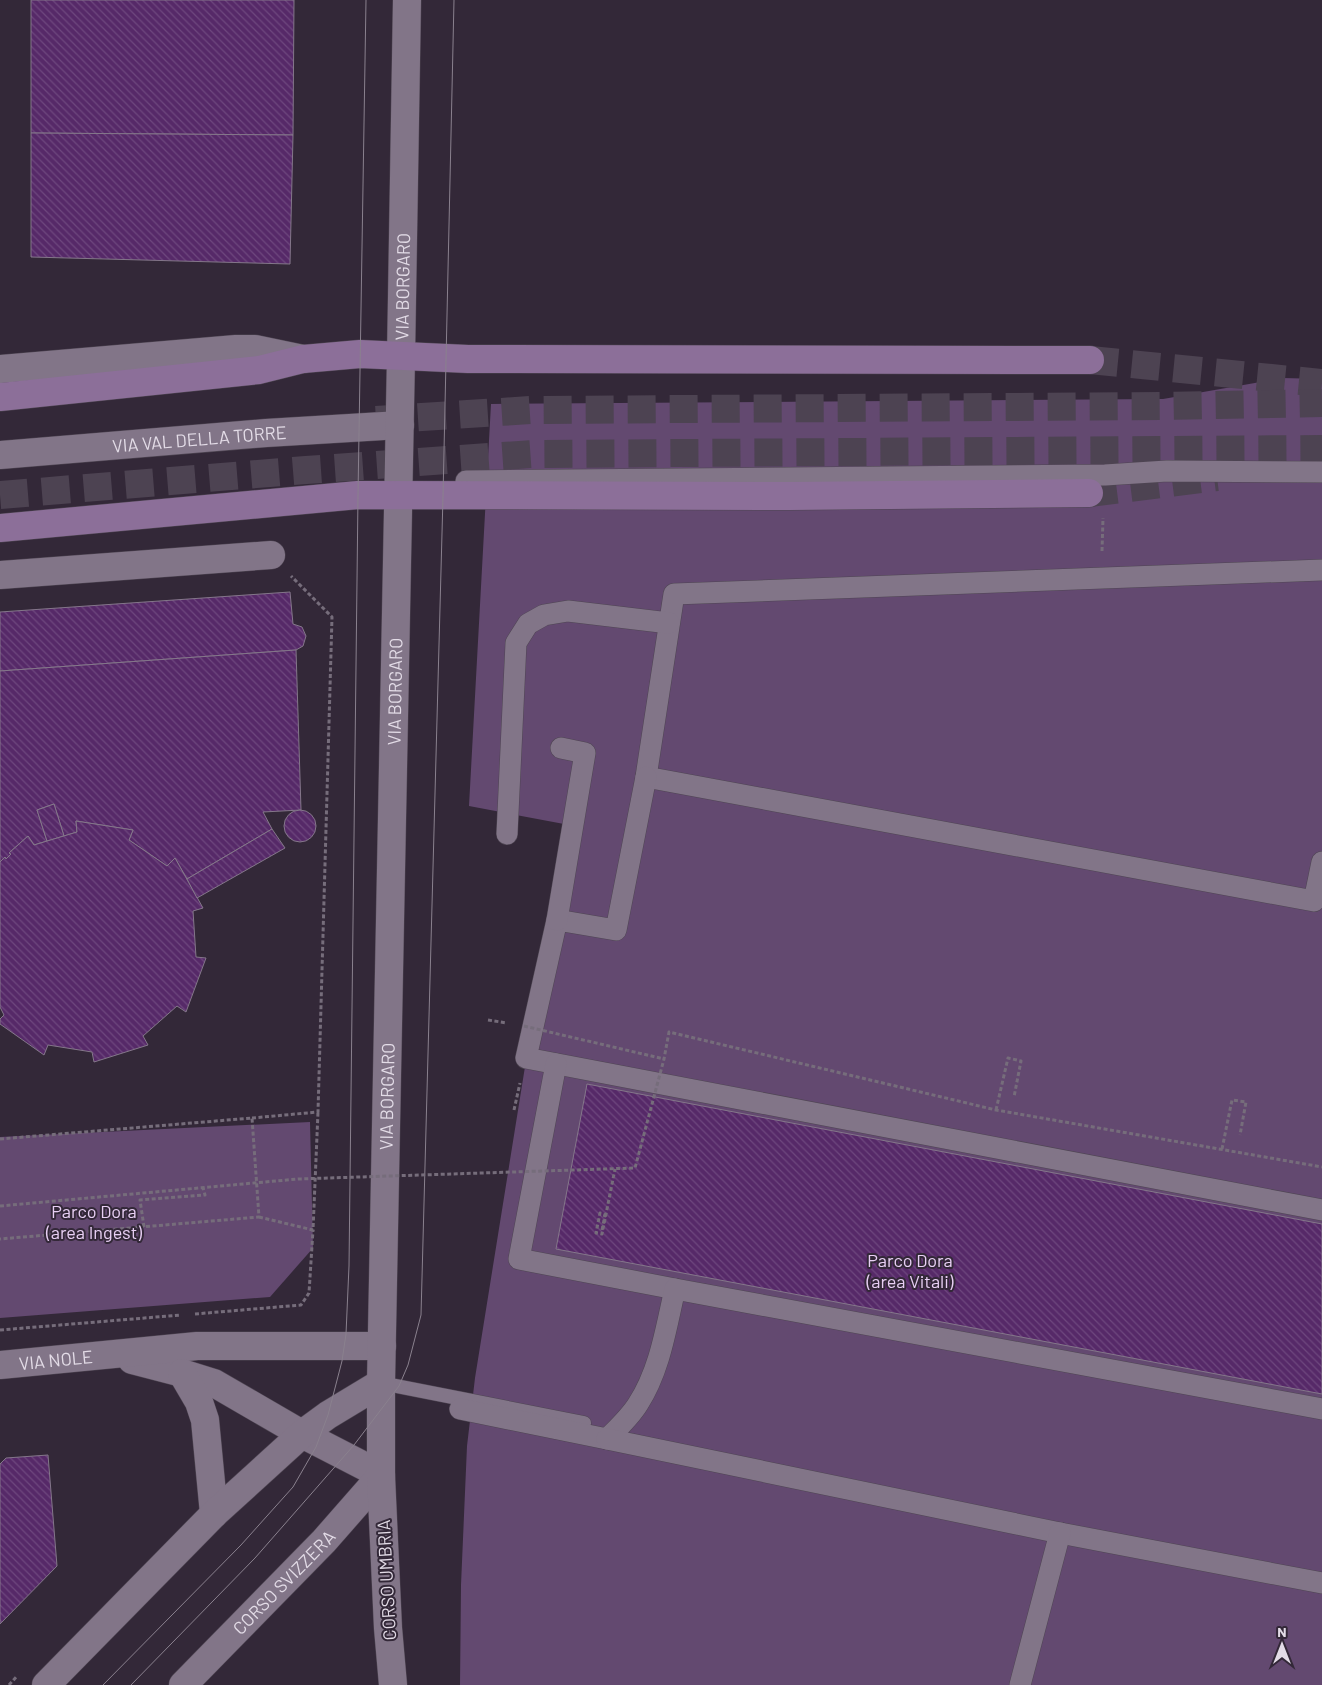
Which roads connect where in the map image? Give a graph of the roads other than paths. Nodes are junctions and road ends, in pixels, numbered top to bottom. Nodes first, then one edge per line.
1 (407, 0) edge
2 (401, 356) junction
3 (303, 359) junction
4 (1090, 360) tunnel mouth
5 (0, 370) edge
6 (0, 397) edge
7 (400, 425) junction
8 (0, 454) edge
9 (1322, 472) edge
10 (466, 481) dead end
11 (1097, 484) junction
12 (398, 495) junction
13 (0, 528) edge
14 (272, 555) road end
15 (1322, 570) edge
16 (0, 575) edge
17 (669, 623) junction
18 (562, 748) dead end
19 (646, 777) junction
20 (506, 834) dead end
21 (1322, 862) edge
22 (1318, 902) edge
23 (557, 920) junction
24 (556, 1064) junction
25 (1322, 1210) edge
26 (675, 1289) junction
27 (382, 1346) junction
28 (113, 1355) junction
29 (0, 1365) edge
30 (182, 1373) junction
31 (381, 1383) junction
32 (460, 1409) dead end
33 (1322, 1409) edge
34 (584, 1423) dead end
35 (302, 1434) junction
36 (607, 1439) junction
37 (381, 1476) junction
38 (214, 1514) junction
39 (1060, 1533) junction
40 (1322, 1583) edge
41 (46, 1685) edge
42 (183, 1685) edge
43 (393, 1685) edge
44 (1020, 1685) edge

1 - 2 street, VIA BORGARO
2 - 3 main road
2 - 4 main road
2 - 7 street, VIA BORGARO
3 - 5 street
3 - 6 main road
7 - 8 street, VIA VAL DELLA TORRE
7 - 12 street, VIA BORGARO
9 - 11 street
10 - 11 street
11 - 12 main road
12 - 13 main road
12 - 27 street, VIA BORGARO
14 - 16 street
15 - 17 street
17 - 19 street
17 - 20 street
18 - 23 street
19 - 22 street
19 - 23 street
21 - 22 street
23 - 24 street
24 - 25 street
24 - 26 street
26 - 33 street
26 - 36 street
27 - 28 street, VIA NOLE
27 - 31 street, VIA BORGARO
28 - 29 street, VIA NOLE
28 - 30 street
30 - 35 street
30 - 38 street
31 - 34 lane
31 - 35 street
31 - 37 street, CORSO UMBRIA
32 - 36 street
35 - 37 street
35 - 38 street
36 - 39 street
37 - 42 street, CORSO SVIZZERA
37 - 43 street, CORSO UMBRIA
38 - 41 street
39 - 40 street
39 - 44 street

